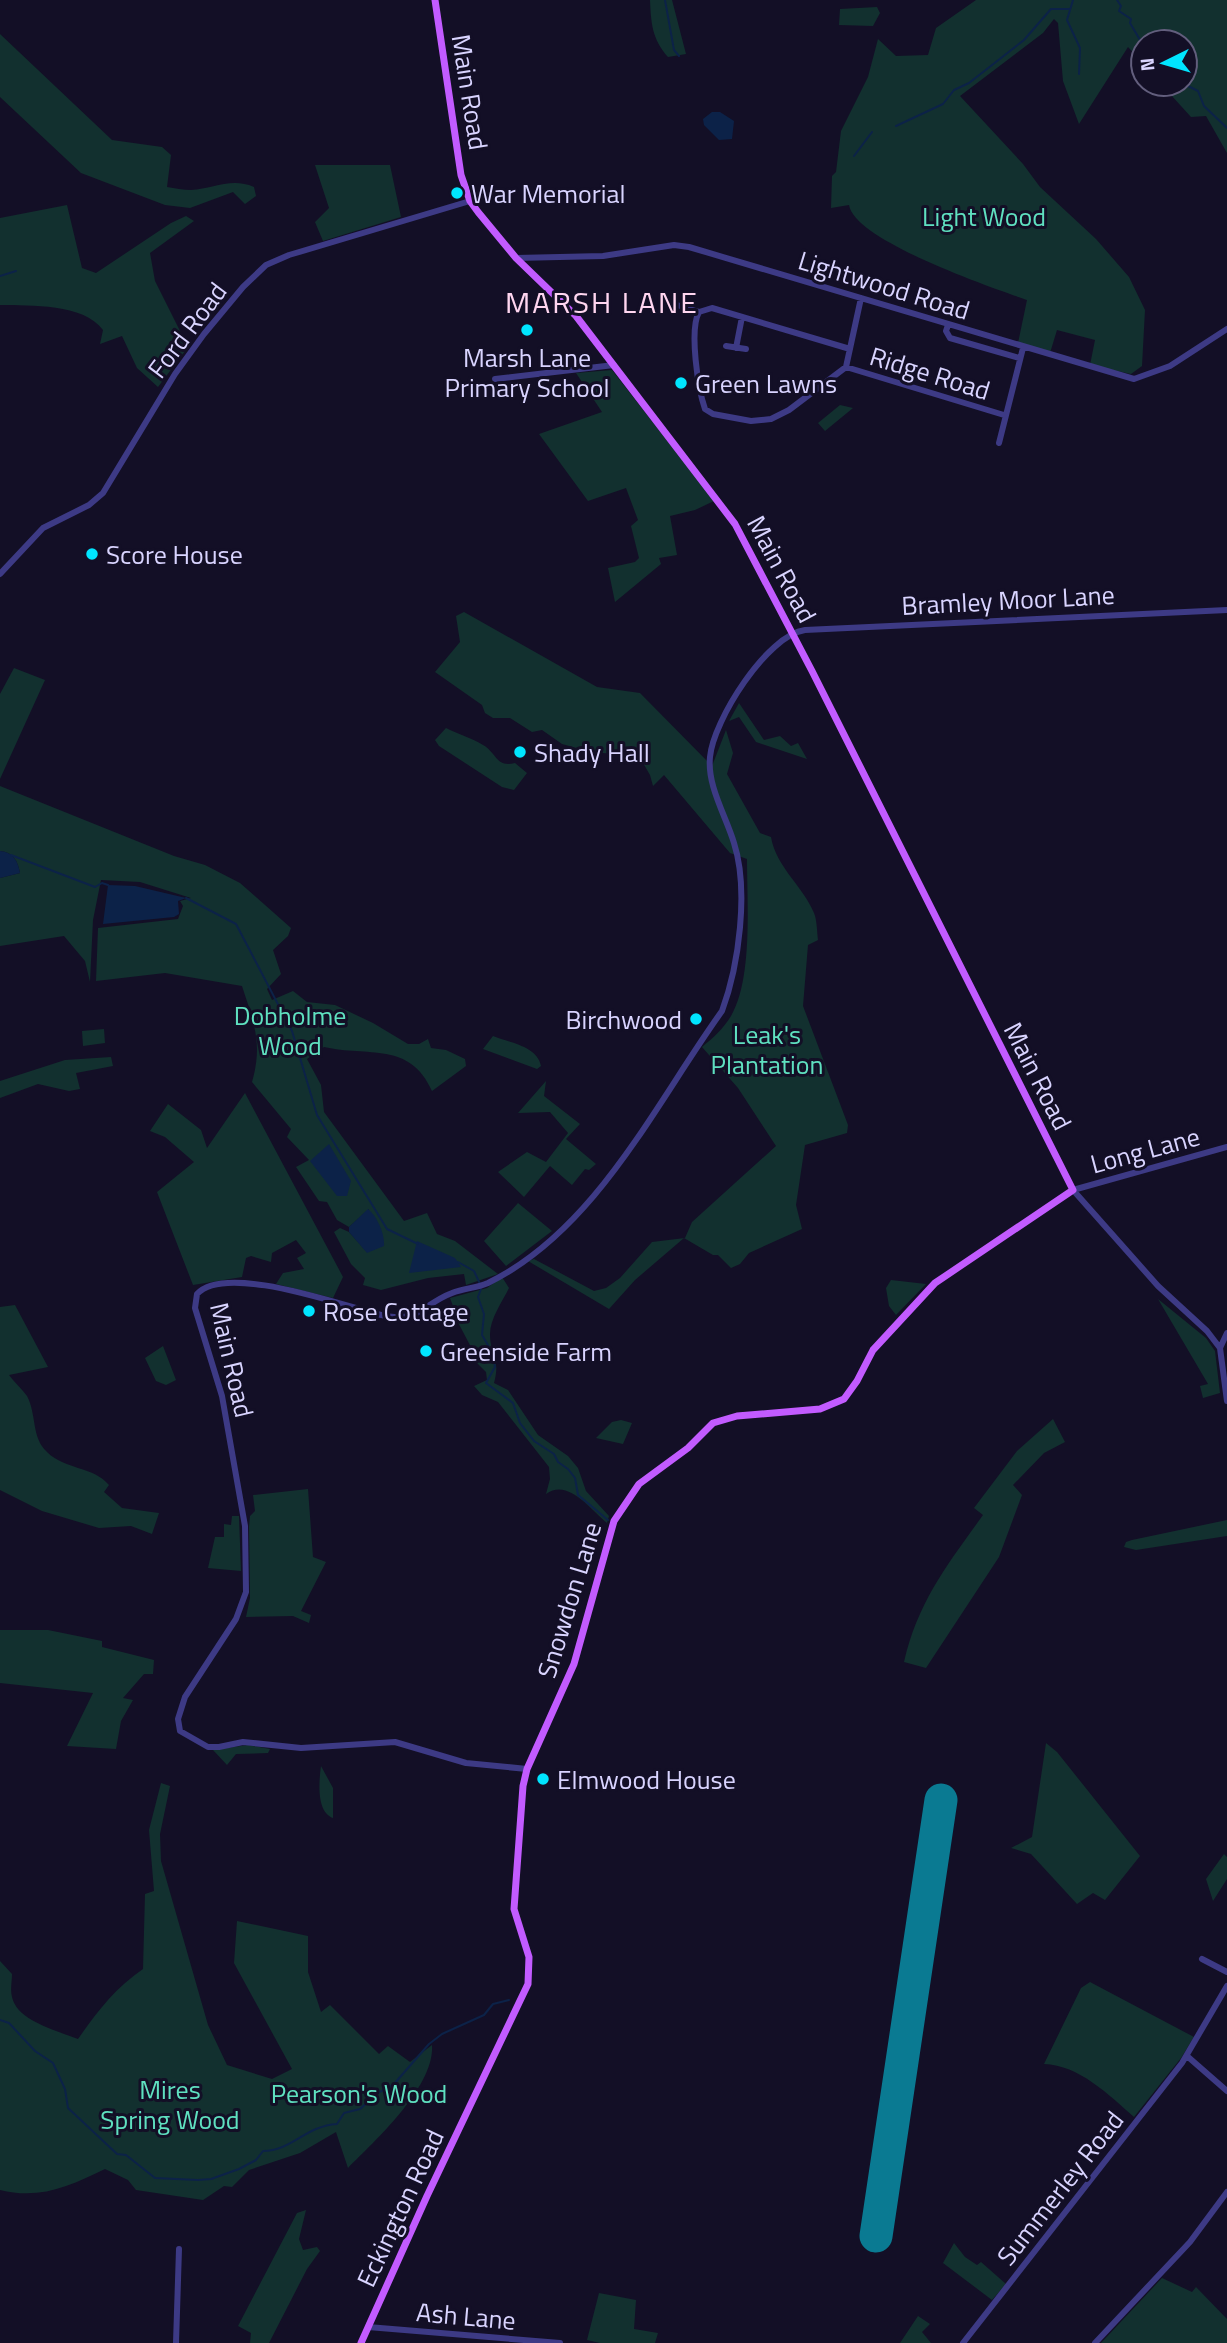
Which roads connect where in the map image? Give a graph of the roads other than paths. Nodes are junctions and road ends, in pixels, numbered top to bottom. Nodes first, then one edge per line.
1 (435, 0) edge
2 (470, 201) junction
3 (516, 258) junction
4 (861, 298) junction
5 (674, 304) dead end
6 (699, 312) junction
7 (742, 317) junction
8 (948, 325) junction
9 (1227, 329) edge
10 (726, 346) dead end
11 (736, 348) junction
12 (1023, 348) junction
13 (746, 349) dead end
14 (850, 349) junction
15 (1020, 358) junction
16 (614, 365) junction
17 (846, 368) junction
18 (495, 379) dead end
19 (1004, 415) junction
20 (999, 443) dead end
21 (0, 574) edge
22 (1227, 610) edge
23 (793, 633) junction
24 (1227, 1147) edge
25 (1073, 1189) junction
26 (1227, 1333) edge
27 (1220, 1348) junction
28 (1227, 1401) edge
29 (527, 1769) junction
30 (1202, 1959) dead end
31 (1227, 1972) edge
32 (1227, 1987) edge
33 (1187, 2056) junction
34 (1227, 2091) edge
35 (1227, 2192) edge
36 (179, 2249) dead end
37 (368, 2327) junction
38 (176, 2343) edge
39 (362, 2343) edge
40 (560, 2343) edge
41 (963, 2343) edge
42 (1095, 2343) edge

1 - 2 main road, Main Road
2 - 3 main road, Main Road
2 - 21 street, Ford Road
3 - 4 street, Lightwood Road
3 - 16 main road, Main Road
4 - 8 street, Lightwood Road
4 - 14 street
5 - 6 street
6 - 7 street
6 - 17 street
7 - 11 street
7 - 14 street
8 - 12 street, Lightwood Road
8 - 15 street
9 - 12 street, Lightwood Road
10 - 11 street
11 - 13 street
12 - 15 street
14 - 17 street
15 - 19 street
16 - 18 street
16 - 23 main road, Main Road
17 - 19 street, Ridge Road
19 - 20 street
22 - 23 street, Bramley Moor Lane
23 - 25 main road, Main Road
23 - 29 street, Main Road
24 - 25 street, Long Lane
25 - 27 street
25 - 29 main road, Snowdon Lane
26 - 27 street
27 - 28 street
29 - 37 main road, Eckington Road
30 - 31 street
32 - 33 street, Summerley Road
33 - 34 street
33 - 41 street, Summerley Road
35 - 42 street
36 - 38 street
37 - 39 main road, Eckington Road
37 - 40 street, Ash Lane

